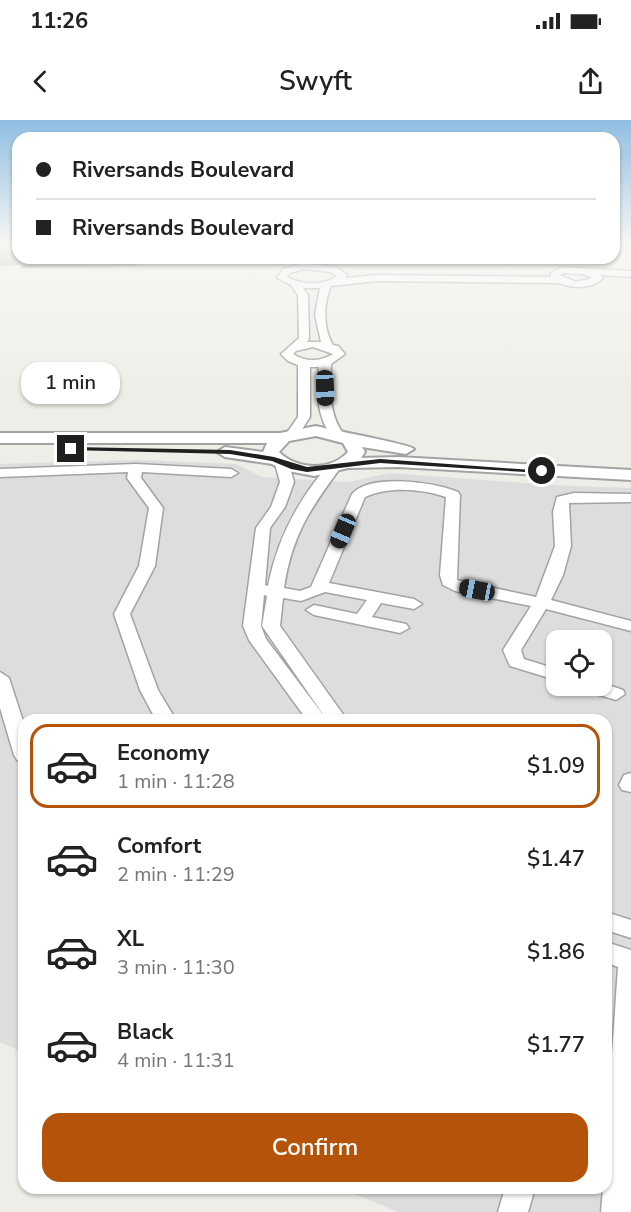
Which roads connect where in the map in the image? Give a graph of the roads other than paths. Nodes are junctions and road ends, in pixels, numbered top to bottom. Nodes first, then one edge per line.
1 (303, 295) edge
2 (321, 295) edge
3 (328, 345) junction
4 (298, 346) junction
5 (304, 362) junction
6 (325, 362) junction
7 (286, 436) junction
8 (344, 437) junction
9 (0, 438) edge
10 (0, 451) edge
11 (278, 461) junction
12 (631, 461) edge
13 (340, 465) junction
14 (136, 468) junction
15 (0, 472) edge
16 (231, 473) dead end
17 (631, 475) edge
18 (631, 498) edge
19 (270, 517) junction
20 (295, 522) junction
21 (320, 586) junction
22 (256, 589) junction
23 (275, 590) junction
24 (377, 597) junction
25 (545, 599) junction
26 (414, 604) dead end
27 (314, 610) dead end
28 (631, 616) edge
29 (361, 620) junction
30 (631, 626) edge
31 (400, 628) dead end
32 (546, 672) edge
33 (0, 678) edge
34 (612, 693) edge
35 (616, 694) dead end
36 (163, 714) edge
37 (313, 714) edge
38 (333, 714) edge
39 (18, 736) edge
40 (612, 923) edge
41 (631, 929) edge
42 (612, 954) edge
43 (631, 960) edge
44 (518, 1194) edge
45 (613, 1196) edge
46 (513, 1212) edge

1 - 4 street
2 - 3 street
3 - 4 street
3 - 6 street
4 - 5 street
5 - 6 street
5 - 7 street
6 - 8 street
7 - 8 street
7 - 9 street
7 - 11 street
8 - 12 street
8 - 13 street
10 - 11 street
11 - 13 street
11 - 19 street
13 - 17 street
13 - 20 street
14 - 15 street
14 - 16 street
14 - 36 street
18 - 25 street
19 - 20 street
19 - 22 street
20 - 23 street
21 - 23 street
21 - 24 street
21 - 25 street
22 - 23 street
22 - 37 street
23 - 38 street
24 - 26 street
24 - 29 street
25 - 28 street
25 - 30 street
25 - 32 street
27 - 29 street
29 - 31 street
33 - 39 street
34 - 35 street
40 - 41 street
42 - 43 street
43 - 45 street
44 - 46 street

